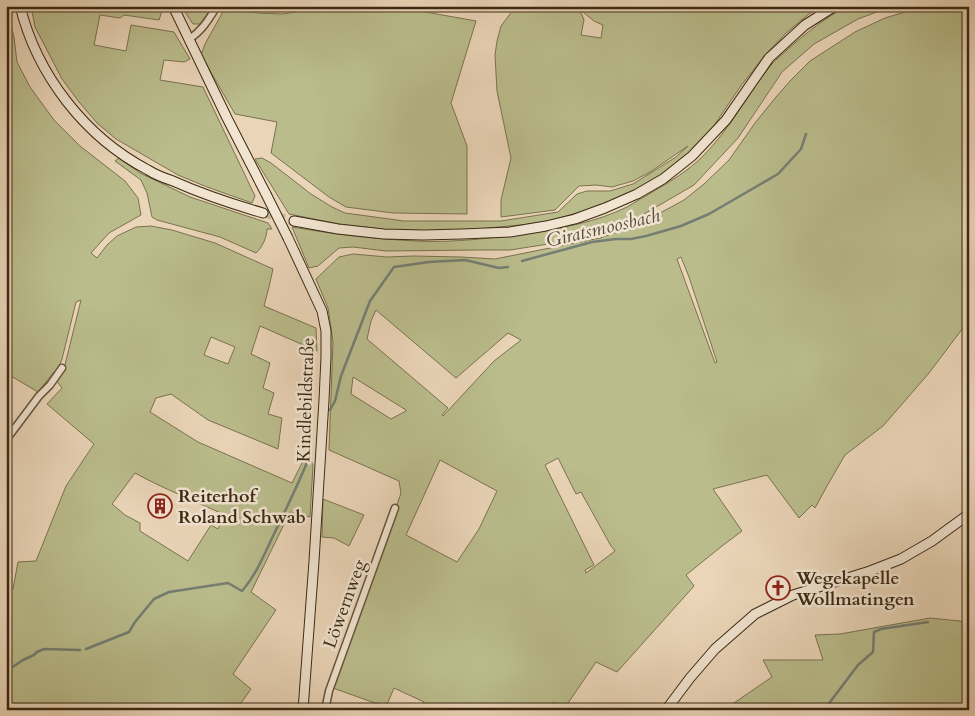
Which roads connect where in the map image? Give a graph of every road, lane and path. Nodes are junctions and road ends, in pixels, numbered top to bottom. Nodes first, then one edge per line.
1 (20, 6) edge
2 (173, 6) edge
3 (217, 6) edge
4 (835, 6) edge
5 (190, 39) junction
6 (263, 213) tunnel mouth
7 (294, 220) tunnel mouth
8 (62, 368) dead end
9 (6, 440) edge
10 (395, 508) dead end
11 (969, 514) edge
12 (303, 710) edge
13 (325, 710) edge
14 (666, 710) edge

1 - 6 main road
2 - 5 main road, Kindlebildstraße
3 - 5 street
4 - 7 main road
5 - 12 main road, Kindlebildstraße, bridge
8 - 9 street
10 - 13 street, Löwernweg
11 - 14 main road

